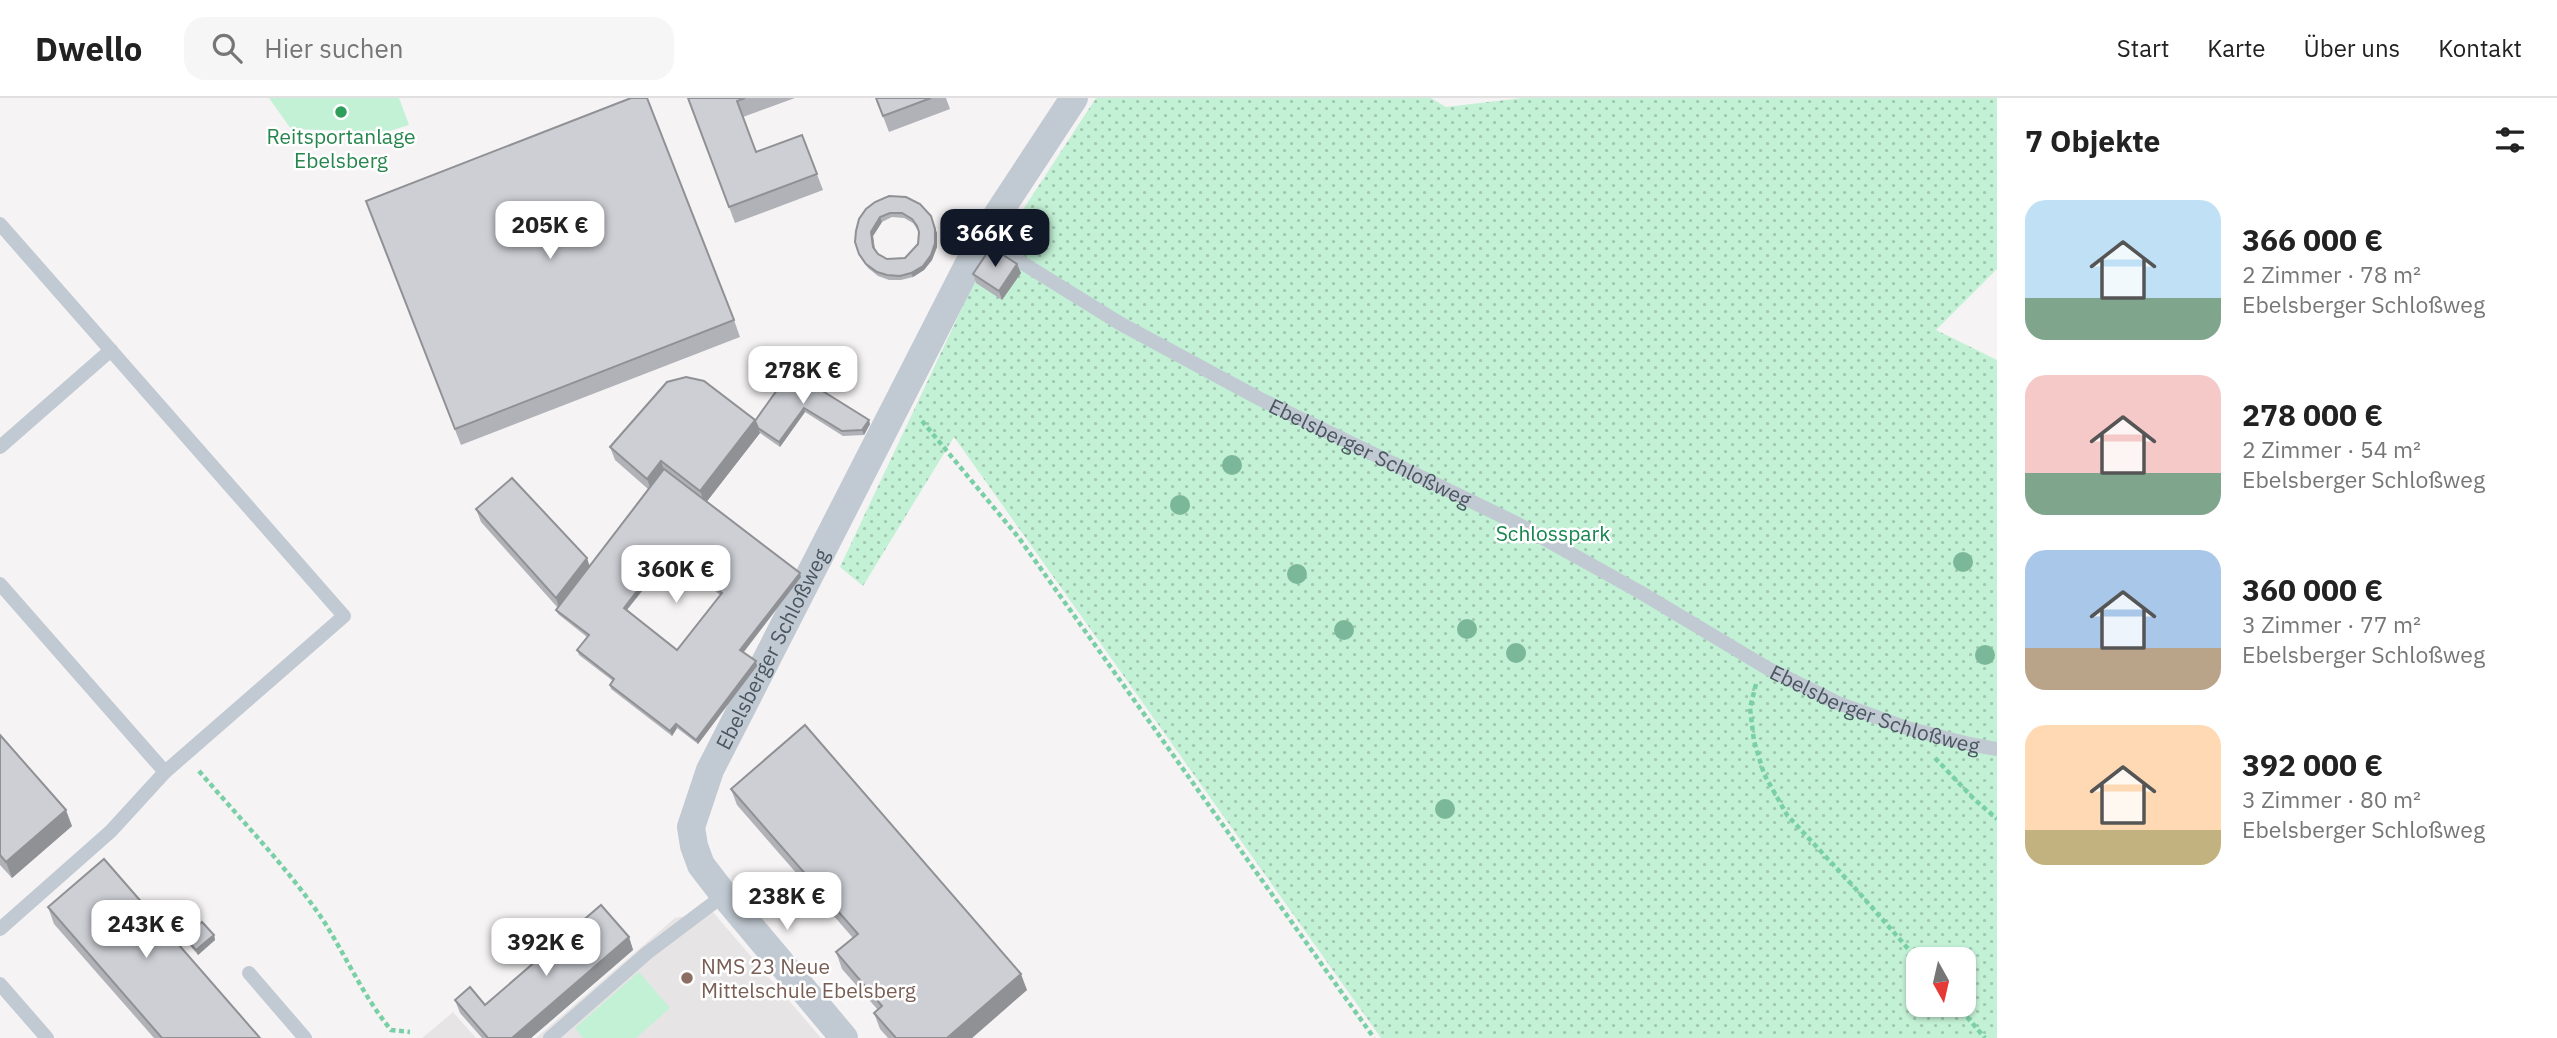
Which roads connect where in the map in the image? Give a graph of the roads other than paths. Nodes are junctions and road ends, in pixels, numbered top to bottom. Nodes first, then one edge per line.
1 (1074, 98) edge
2 (0, 224) edge
3 (982, 238) junction
4 (111, 350) junction
5 (0, 447) edge
6 (0, 584) edge
7 (1997, 749) edge
8 (165, 772) junction
9 (724, 895) junction
10 (0, 929) edge
11 (249, 973) dead end
12 (0, 984) edge
13 (47, 1038) edge
14 (305, 1038) edge
15 (550, 1038) edge
16 (844, 1038) edge

1 - 3 street, Ebelsberger Schloßweg
2 - 4 lane
3 - 7 lane, Ebelsberger Schloßweg
3 - 9 street, Ebelsberger Schloßweg
4 - 5 lane
4 - 8 lane
6 - 8 lane
8 - 10 lane
9 - 15 lane
9 - 16 street, Ebelsberger Schloßweg
11 - 14 lane
12 - 13 lane

